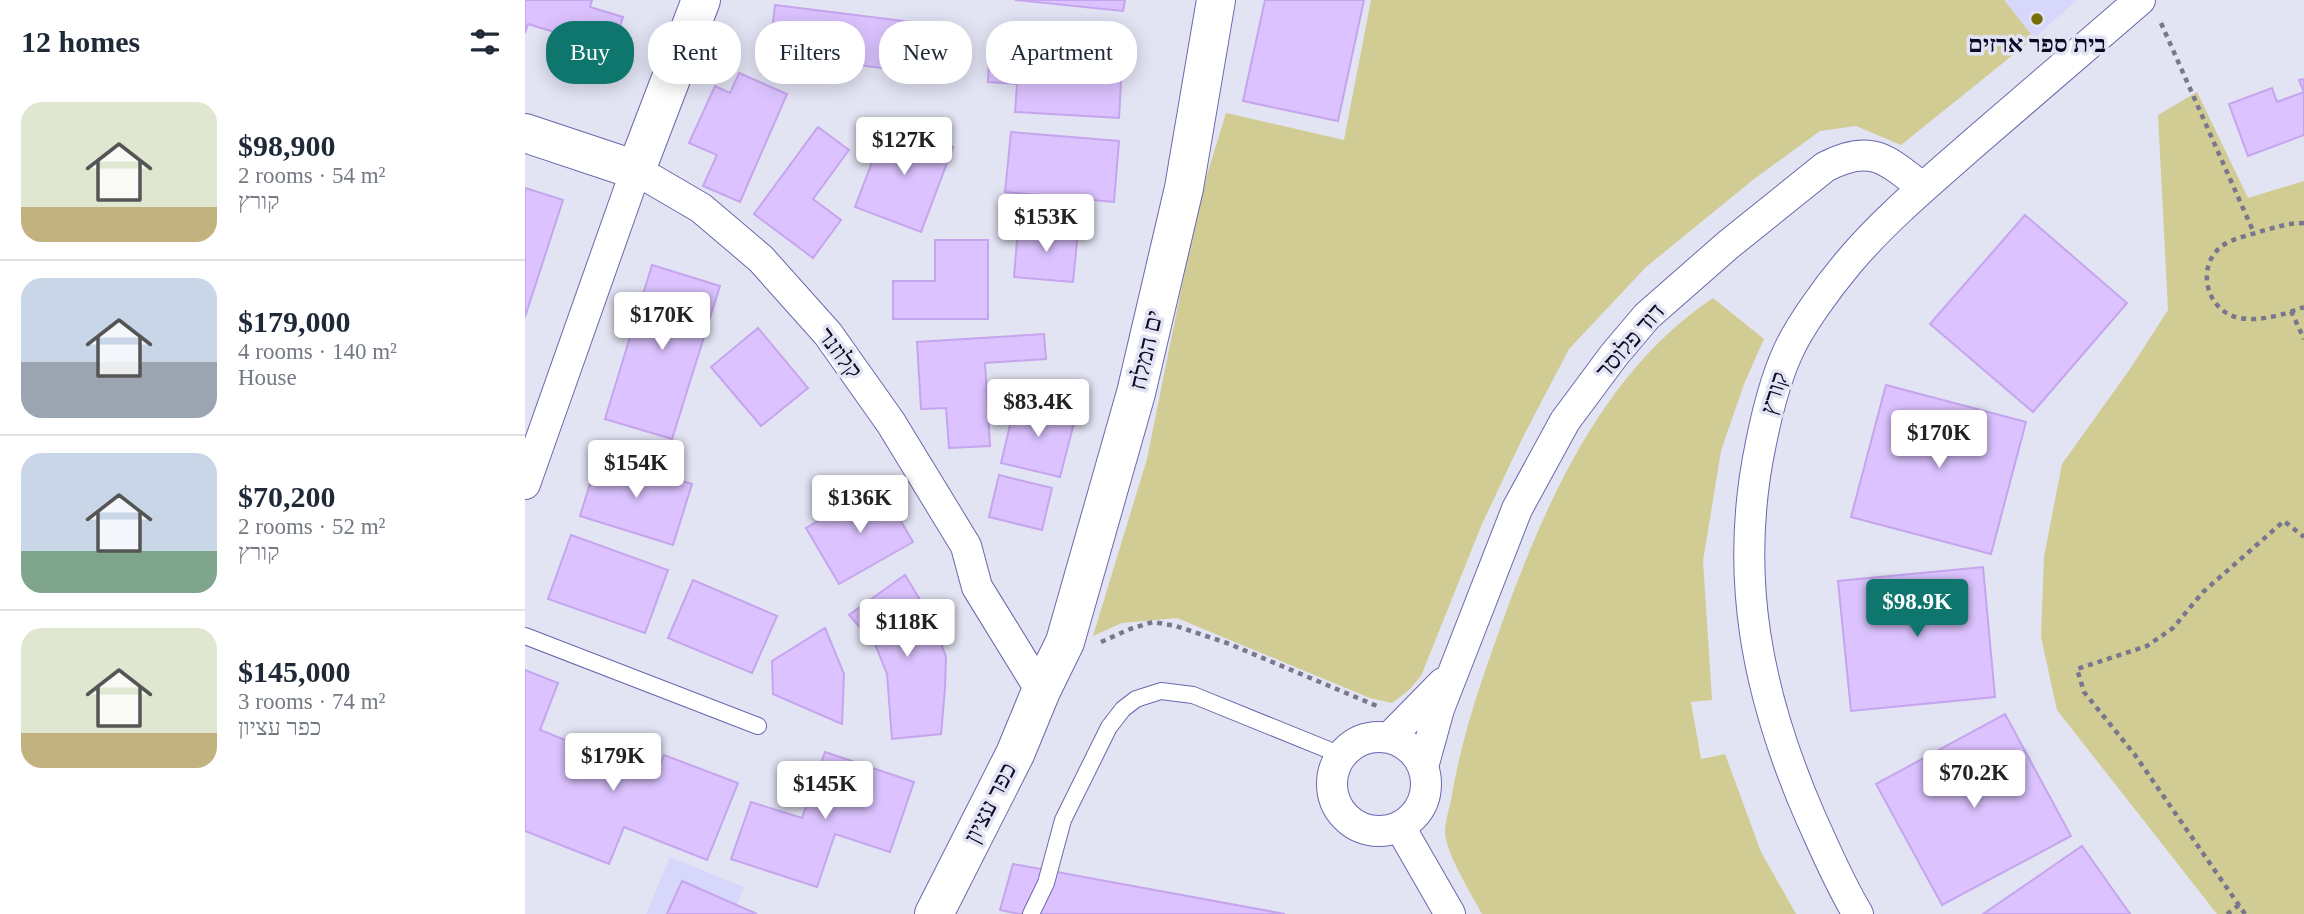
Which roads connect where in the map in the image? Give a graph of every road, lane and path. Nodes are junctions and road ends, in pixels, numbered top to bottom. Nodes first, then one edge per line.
1 (701, 0) edge
2 (1216, 0) edge
3 (2148, 6) edge
4 (525, 133) edge
5 (636, 170) junction
6 (1923, 188) junction
7 (2304, 223) edge
8 (2254, 233) junction
9 (2304, 307) edge
10 (2291, 311) junction
11 (2304, 339) edge
12 (525, 484) edge
13 (2304, 537) edge
14 (525, 636) edge
15 (1065, 642) junction
16 (1456, 668) junction
17 (1041, 691) junction
18 (1378, 707) dead end
19 (758, 726) dead end
20 (1389, 738) junction
21 (1341, 755) junction
22 (1423, 767) junction
23 (1399, 827) junction
24 (2239, 905) junction
25 (934, 914) edge
26 (1031, 914) edge
27 (1450, 914) edge
28 (1859, 914) edge
29 (2227, 914) edge
30 (2245, 914) edge

1 - 5 street
2 - 15 street, ים המלח
3 - 6 street, קורץ
3 - 8 path
4 - 5 street, קלוזנר
5 - 12 street
5 - 17 street, קלוזנר
6 - 16 street, דוד פלוסר
6 - 28 street, קורץ
7 - 8 path
8 - 10 path
9 - 10 path
10 - 11 path
13 - 24 path
14 - 19 lane
15 - 17 street, ים המלח
15 - 18 path
16 - 20 street, דוד פלוסר
16 - 22 street, דוד פלוסר
17 - 25 street, כפר עציון
20 - 21 street
20 - 22 street
21 - 23 street
21 - 26 lane
22 - 23 street
23 - 27 street
24 - 29 path
24 - 30 path

